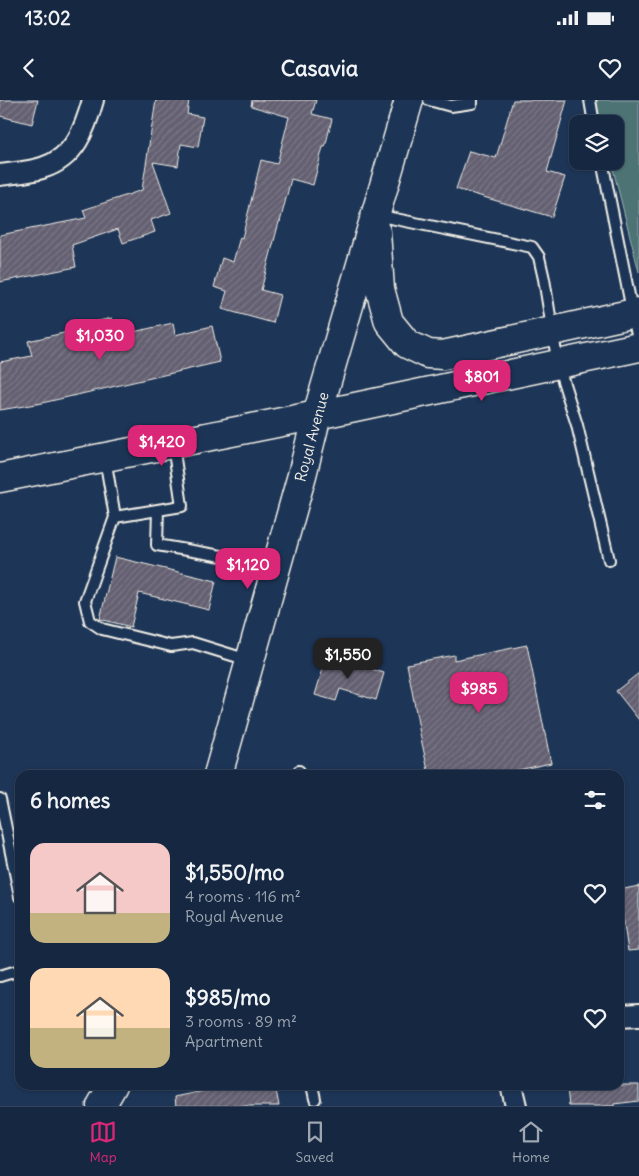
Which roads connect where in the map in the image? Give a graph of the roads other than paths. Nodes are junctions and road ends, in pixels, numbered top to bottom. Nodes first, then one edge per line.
1 (93, 100) edge
2 (408, 100) edge
3 (430, 100) edge
4 (472, 100) edge
5 (590, 100) edge
6 (592, 115) edge
7 (604, 170) edge
8 (0, 175) edge
9 (375, 215) junction
10 (636, 313) edge
11 (553, 331) junction
12 (639, 346) edge
13 (558, 365) junction
14 (317, 415) junction
15 (173, 443) junction
16 (105, 457) junction
17 (0, 478) edge
18 (158, 510) junction
19 (115, 517) junction
20 (609, 560) dead end
21 (276, 565) junction
22 (250, 660) junction
23 (219, 770) edge
24 (0, 799) edge
25 (15, 872) edge
26 (15, 972) edge
27 (0, 976) edge
28 (639, 1015) edge
29 (624, 1016) edge
30 (110, 1090) edge
31 (313, 1090) edge
32 (512, 1090) edge
33 (315, 1099) dead end
34 (101, 1106) edge
35 (516, 1106) edge

1 - 8 street
2 - 9 main road, Royal Avenue
3 - 4 lane
5 - 6 lane
7 - 10 lane
9 - 11 lane
9 - 11 main road
9 - 14 main road, Royal Avenue
10 - 11 main road
10 - 12 lane
11 - 13 lane
12 - 13 main road
13 - 14 main road
13 - 20 lane
14 - 15 main road
14 - 21 main road, Royal Avenue
15 - 16 main road
15 - 18 lane
16 - 17 main road
16 - 19 lane
18 - 19 lane
18 - 21 lane
19 - 22 lane
21 - 22 main road, Royal Avenue
22 - 23 main road, Royal Avenue
24 - 25 lane
26 - 27 lane
28 - 29 street
30 - 34 main road
31 - 33 lane
32 - 35 street

